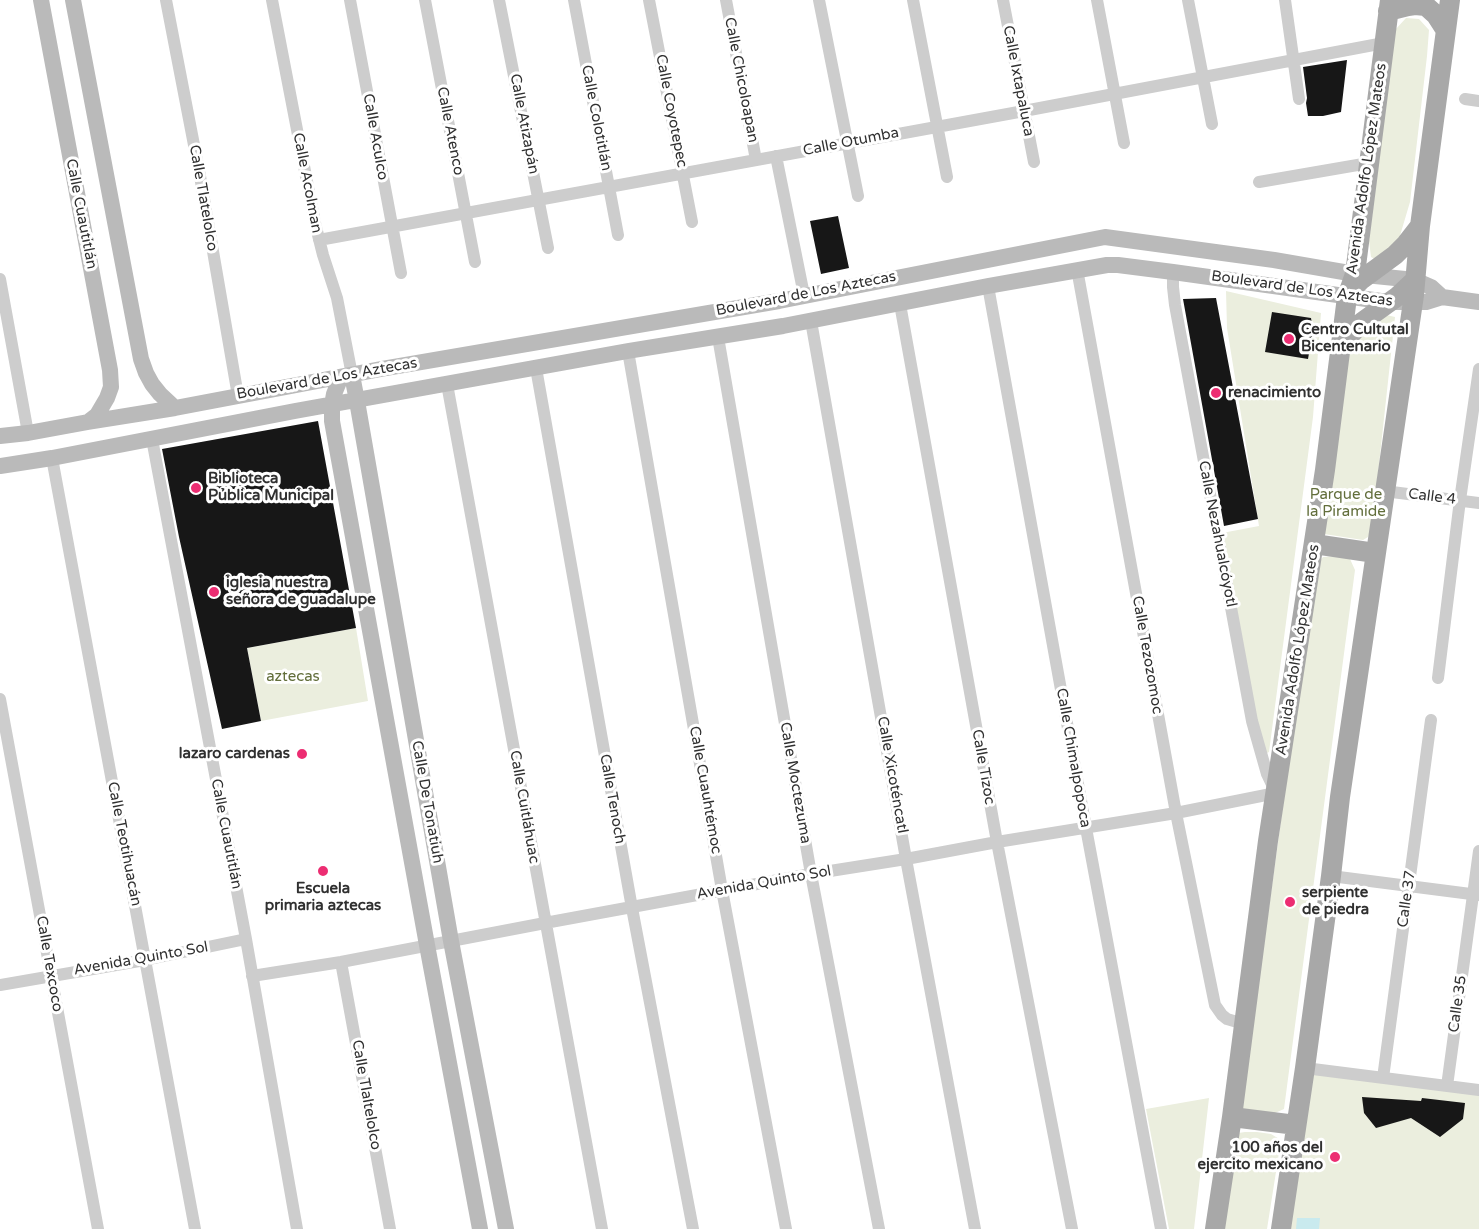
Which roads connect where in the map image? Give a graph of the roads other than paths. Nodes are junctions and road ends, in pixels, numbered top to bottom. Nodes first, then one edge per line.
1 (41, 0) edge
2 (73, 0) edge
3 (166, 0) edge
4 (272, 0) edge
5 (350, 0) edge
6 (425, 0) edge
7 (500, 0) edge
8 (574, 0) edge
9 (649, 0) edge
10 (726, 0) edge
11 (819, 0) edge
12 (913, 0) edge
13 (1003, 0) edge
14 (1097, 0) edge
15 (1188, 0) edge
16 (1450, 0) edge
17 (1286, 2) edge
18 (1389, 5) edge
19 (1445, 29) junction
20 (1384, 43) junction
21 (1293, 61) junction
22 (1203, 77) junction
23 (1114, 94) junction
24 (1299, 99) dead end
25 (1465, 99) dead end
26 (1479, 101) edge
27 (1024, 111) junction
28 (1212, 124) dead end
29 (938, 126) junction
30 (847, 143) junction
31 (1124, 143) dead end
32 (776, 156) junction
33 (756, 160) junction
34 (1034, 162) dead end
35 (1369, 163) junction
36 (683, 174) junction
37 (947, 177) dead end
38 (1259, 182) dead end
39 (610, 188) junction
40 (858, 196) dead end
41 (538, 200) junction
42 (466, 213) junction
43 (692, 222) dead end
44 (1420, 226) junction
45 (392, 227) junction
46 (618, 235) dead end
47 (319, 240) junction
48 (548, 248) dead end
49 (475, 262) dead end
50 (1077, 269) junction
51 (1173, 272) junction
52 (401, 273) dead end
53 (1361, 274) junction
54 (0, 279) edge
55 (1415, 280) junction
56 (988, 286) junction
57 (804, 296) junction
58 (1347, 297) junction
59 (1442, 297) junction
60 (779, 301) junction
61 (1388, 302) junction
62 (1412, 302) junction
63 (1479, 302) edge
64 (900, 304) junction
65 (811, 321) junction
66 (783, 326) junction
67 (718, 337) junction
68 (628, 351) junction
69 (1340, 351) junction
70 (536, 368) junction
71 (1479, 369) edge
72 (347, 372) junction
73 (447, 384) junction
74 (238, 396) junction
75 (357, 401) junction
76 (332, 405) junction
77 (175, 408) junction
78 (88, 422) junction
79 (28, 434) junction
80 (0, 436) edge
81 (152, 440) junction
82 (52, 458) junction
83 (0, 466) edge
84 (1384, 491) junction
85 (1460, 500) junction
86 (1479, 502) edge
87 (1314, 544) junction
88 (1375, 553) junction
89 (1438, 678) dead end
90 (0, 699) edge
91 (1431, 720) dead end
92 (1276, 793) junction
93 (1176, 813) junction
94 (1086, 828) junction
95 (997, 842) junction
96 (1479, 851) edge
97 (906, 859) junction
98 (811, 874) junction
99 (1331, 876) junction
100 (1409, 886) junction
101 (722, 890) junction
102 (1476, 895) edge
103 (632, 908) junction
104 (545, 922) junction
105 (246, 939) junction
106 (450, 941) junction
107 (427, 945) junction
108 (146, 960) junction
109 (341, 962) junction
110 (52, 975) junction
111 (252, 976) junction
112 (0, 985) edge
113 (1244, 1024) junction
114 (1305, 1068) junction
115 (1383, 1078) junction
116 (1447, 1086) junction
117 (1479, 1090) edge
118 (1232, 1117) junction
119 (1296, 1125) junction
120 (98, 1229) edge
121 (195, 1229) edge
122 (297, 1229) edge
123 (390, 1229) edge
124 (480, 1229) edge
125 (506, 1229) edge
126 (602, 1229) edge
127 (693, 1229) edge
128 (786, 1229) edge
129 (879, 1229) edge
130 (975, 1229) edge
131 (1072, 1229) edge
132 (1161, 1229) edge
133 (1215, 1229) edge
134 (1281, 1229) edge

1 - 78 main road, Calle Cuautitlán
2 - 77 main road
3 - 74 street, Calle Tlatelolco
4 - 47 street, Calle Acolman
5 - 45 street, Calle Aculco
6 - 42 street, Calle Atenco
7 - 41 street, Calle Atizapán
8 - 39 street, Calle Colotitlán
9 - 36 street, Calle Coyotepec
10 - 33 street, Calle Chicoloapan
11 - 30 street
12 - 29 street
13 - 27 street, Calle Ixtapaluca
14 - 23 street
15 - 22 street
16 - 19 main road
17 - 21 street
18 - 19 main road
18 - 20 main road, Avenida Adolfo López Mateos
19 - 44 main road
20 - 21 street, Calle Otumba
20 - 35 main road, Avenida Adolfo López Mateos
21 - 22 street, Calle Otumba
21 - 24 street
22 - 23 street, Calle Otumba
22 - 28 street
23 - 27 street, Calle Otumba
23 - 31 street
25 - 26 street
27 - 29 street, Calle Otumba
27 - 34 street, Calle Ixtapaluca
29 - 30 street, Calle Otumba
29 - 37 street
30 - 32 street, Calle Otumba
30 - 40 street
32 - 33 street, Calle Otumba
32 - 57 street
33 - 36 street, Calle Otumba
35 - 38 street
35 - 53 main road, Avenida Adolfo López Mateos
36 - 39 street, Calle Otumba
36 - 43 street, Calle Coyotepec
39 - 41 street, Calle Otumba
39 - 46 street, Calle Colotitlán
41 - 42 street, Calle Otumba
41 - 48 street, Calle Atizapán
42 - 45 street, Calle Otumba
42 - 49 street, Calle Atenco
44 - 53 main road
44 - 55 main road
45 - 47 street, Calle Otumba
45 - 52 street, Calle Aculco
47 - 72 street, Calle Acolman
50 - 51 main road, Boulevard de Los Aztecas
50 - 56 main road, Boulevard de Los Aztecas
50 - 93 street, Calle Tezozomoc
51 - 58 main road, Boulevard de Los Aztecas
51 - 92 street, Calle Nezahualcóyotl
53 - 55 main road, Boulevard de Los Aztecas
53 - 57 main road, Boulevard de Los Aztecas
53 - 58 main road, Avenida Adolfo López Mateos
54 - 79 street
55 - 59 main road, Boulevard de Los Aztecas
55 - 61 main road
55 - 62 main road
56 - 64 main road, Boulevard de Los Aztecas
56 - 94 street, Calle Chimalpopoca
57 - 60 main road, Boulevard de Los Aztecas
58 - 61 main road, Boulevard de Los Aztecas
58 - 69 main road, Avenida Adolfo López Mateos
59 - 62 main road, Boulevard de Los Aztecas
59 - 63 main road
60 - 66 main road
60 - 72 main road, Boulevard de Los Aztecas
61 - 62 main road, Boulevard de Los Aztecas
61 - 69 main road
62 - 84 main road
64 - 65 main road, Boulevard de Los Aztecas
64 - 95 street, Calle Tizoc
65 - 66 main road, Boulevard de Los Aztecas
65 - 97 street, Calle Xicoténcatl
66 - 67 main road, Boulevard de Los Aztecas
67 - 68 main road, Boulevard de Los Aztecas
67 - 98 street, Calle Moctezuma
68 - 70 main road, Boulevard de Los Aztecas
68 - 101 street, Calle Cuauhtémoc
69 - 87 main road, Avenida Adolfo López Mateos
70 - 73 main road, Boulevard de Los Aztecas
70 - 103 street, Calle Tenoch
71 - 85 street
72 - 74 main road, Boulevard de Los Aztecas
72 - 75 main road, Calle De Tonatiuh
72 - 76 main road, Calle De Tonatiuh
73 - 75 main road, Boulevard de Los Aztecas
73 - 104 street, Calle Cuitláhuac
74 - 77 main road, Boulevard de Los Aztecas
75 - 76 main road, Boulevard de Los Aztecas
75 - 106 main road, Calle De Tonatiuh
76 - 81 main road, Boulevard de Los Aztecas
76 - 107 main road, Calle De Tonatiuh
77 - 78 main road, Boulevard de Los Aztecas
78 - 79 main road, Boulevard de Los Aztecas
79 - 80 main road, Boulevard de Los Aztecas
81 - 82 main road, Boulevard de Los Aztecas
81 - 105 street, Calle Cuautitlán
82 - 83 main road, Boulevard de Los Aztecas
82 - 108 street, Calle Teotihuacán
84 - 85 street, Calle 4
84 - 88 main road
85 - 86 street, Calle 4
85 - 89 street
87 - 88 main road
87 - 92 main road, Avenida Adolfo López Mateos
88 - 99 main road
90 - 110 street, Calle Texcoco
91 - 100 street, Calle 37
92 - 93 street, Avenida Quinto Sol
92 - 113 main road, Avenida Adolfo López Mateos
93 - 94 street, Avenida Quinto Sol
93 - 113 street, Calle Tezozomoc
94 - 95 street, Avenida Quinto Sol
94 - 132 street, Calle Chimalpopoca
95 - 97 street, Avenida Quinto Sol
95 - 131 street, Calle Tizoc
96 - 102 street, Calle 35
97 - 98 street, Avenida Quinto Sol
97 - 130 street, Calle Xicoténcatl
98 - 101 street, Avenida Quinto Sol
98 - 129 street, Calle Moctezuma
99 - 100 street
99 - 114 main road
100 - 102 street
100 - 115 street, Calle 37
101 - 103 street, Avenida Quinto Sol
101 - 128 street, Calle Cuauhtémoc
102 - 116 street, Calle 35
103 - 104 street, Avenida Quinto Sol
103 - 127 street, Calle Tenoch
104 - 106 street, Avenida Quinto Sol
104 - 126 street, Calle Cuitláhuac
105 - 108 street, Avenida Quinto Sol
105 - 111 street, Calle Cuautitlán
106 - 107 street, Avenida Quinto Sol
106 - 125 main road, Calle De Tonatiuh
107 - 109 street, Avenida Quinto Sol
107 - 124 main road, Calle De Tonatiuh
108 - 110 street, Avenida Quinto Sol
108 - 121 street, Calle Teotihuacán
109 - 111 street, Avenida Quinto Sol
109 - 123 street, Calle Tlaltelolco
110 - 112 street, Avenida Quinto Sol
110 - 120 street, Calle Texcoco
111 - 122 street, Calle Cuautitlán
113 - 118 main road, Avenida Adolfo López Mateos
114 - 115 street
114 - 119 main road
115 - 116 street
116 - 117 street
118 - 119 main road
118 - 133 main road, Avenida Adolfo López Mateos
119 - 134 main road

